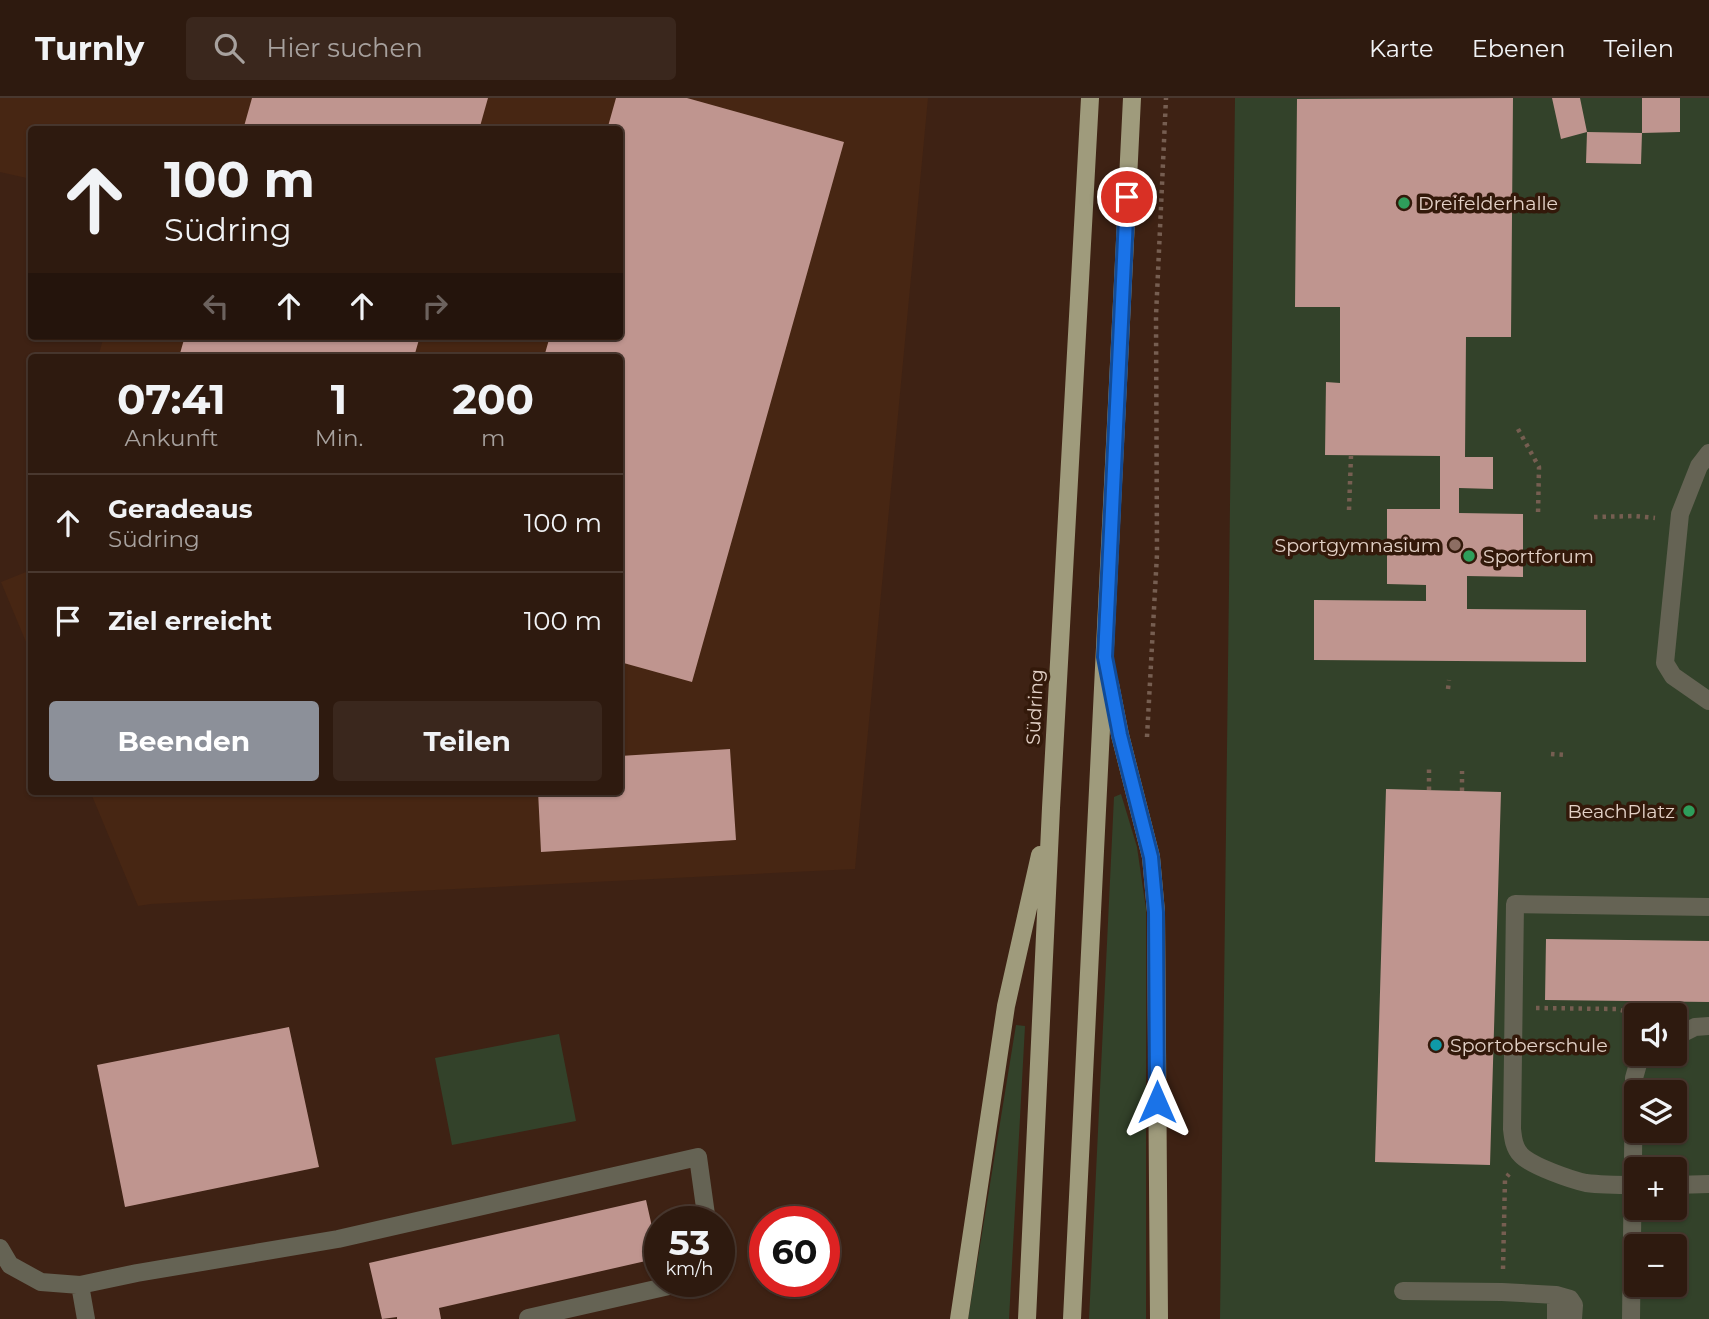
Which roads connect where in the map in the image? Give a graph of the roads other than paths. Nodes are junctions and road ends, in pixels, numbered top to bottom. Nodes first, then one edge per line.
1 (1090, 98) edge
2 (1132, 98) edge
3 (1709, 453) edge
4 (1105, 657) junction
5 (1709, 701) edge
6 (1051, 808) junction
7 (1709, 907) edge
8 (1709, 1026) edge
9 (1687, 1031) edge
10 (1637, 1066) edge
11 (1635, 1157) edge
12 (1709, 1184) edge
13 (1624, 1185) edge
14 (1687, 1185) edge
15 (705, 1206) edge
16 (1634, 1220) edge
17 (0, 1248) edge
18 (80, 1285) junction
19 (1403, 1291) dead end
20 (644, 1292) edge
21 (1556, 1295) junction
22 (86, 1319) edge
23 (528, 1319) edge
24 (959, 1319) edge
25 (1027, 1319) edge
26 (1072, 1319) edge
27 (1159, 1319) edge
28 (1556, 1319) edge
29 (1573, 1319) edge
30 (1631, 1319) edge

1 - 6 main road, Südring
2 - 4 main road
3 - 5 lane
4 - 26 main road
4 - 27 main road
6 - 24 main road
6 - 25 main road, Südring
7 - 13 lane
8 - 9 lane
10 - 11 lane
12 - 14 lane
15 - 18 lane
16 - 30 lane
17 - 18 lane
18 - 22 lane
19 - 21 lane
20 - 23 lane
21 - 28 lane
21 - 29 lane

